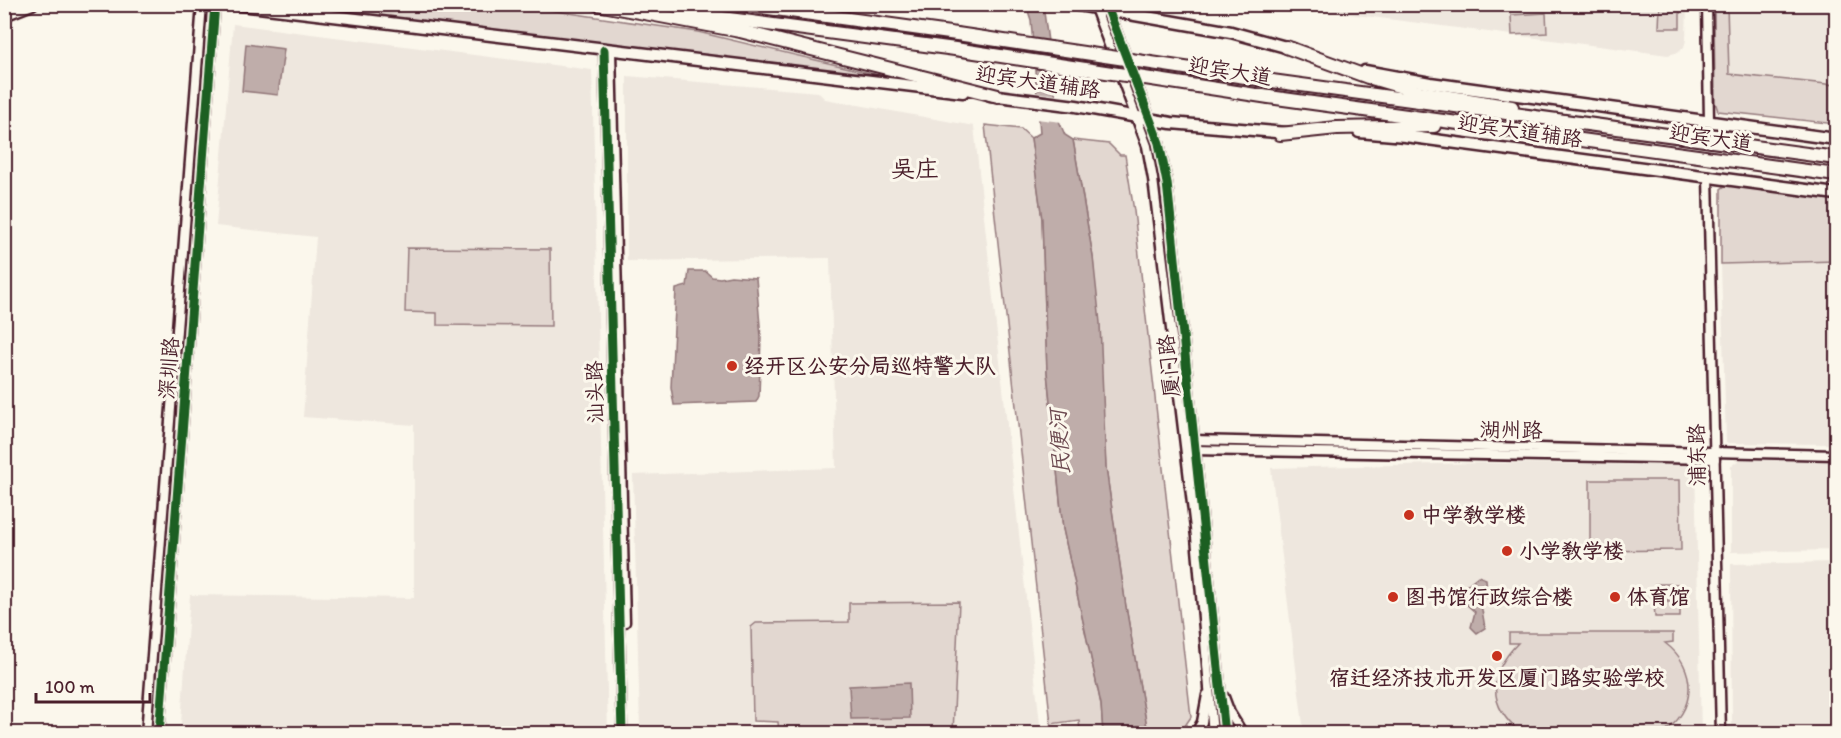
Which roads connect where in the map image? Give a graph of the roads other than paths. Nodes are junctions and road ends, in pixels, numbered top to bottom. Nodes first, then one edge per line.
1 (33, 4) edge
2 (201, 4) edge
3 (215, 4) edge
4 (233, 4) edge
5 (597, 4) edge
6 (618, 4) edge
7 (740, 4) edge
8 (1073, 4) edge
9 (1707, 4) edge
10 (1094, 7) edge
11 (1107, 8) edge
12 (4, 15) edge
13 (1286, 47) junction
14 (608, 50) junction
15 (998, 96) junction
16 (1136, 117) junction
17 (1151, 120) junction
18 (1709, 121) junction
19 (1487, 127) junction
20 (1613, 129) junction
21 (1280, 134) junction
22 (1836, 139) edge
23 (1836, 152) edge
24 (1796, 153) junction
25 (1836, 158) edge
26 (1832, 175) edge
27 (1708, 176) junction
28 (1836, 194) edge
29 (1196, 445) junction
30 (1184, 446) junction
31 (1836, 455) edge
32 (1715, 456) junction
33 (1210, 677) junction
34 (1220, 685) junction
35 (146, 734) edge
36 (159, 734) edge
37 (622, 734) edge
38 (627, 734) edge
39 (1195, 734) edge
40 (1213, 734) edge
41 (1225, 734) edge
42 (1243, 734) edge
43 (1721, 734) edge

1 - 12 main road
2 - 35 street, 深圳路
3 - 36 street, 深圳路
4 - 14 main road, 迎宾大道辅路
5 - 15 highway
6 - 19 highway, 迎宾大道, bridge
7 - 20 highway, 迎宾大道, bridge
8 - 10 main road, 迎宾大道辅路
9 - 18 street
10 - 11 main road, 迎宾大道辅路
10 - 16 street, 厦门路
11 - 13 main road, 迎宾大道辅路
11 - 17 street, 厦门路
13 - 18 main road, 迎宾大道辅路
13 - 20 highway
14 - 15 main road, 迎宾大道辅路
14 - 37 street, 汕头路
14 - 38 street, 汕头路
15 - 16 main road, 迎宾大道辅路
16 - 17 main road, 迎宾大道辅路
16 - 30 street, 厦门路
17 - 21 main road, 迎宾大道辅路
17 - 29 street, 厦门路
18 - 22 main road, 迎宾大道辅路
19 - 21 highway
19 - 26 highway, 迎宾大道
20 - 24 highway, 迎宾大道
21 - 27 main road, 迎宾大道辅路
23 - 24 highway
24 - 25 highway, 迎宾大道
27 - 28 main road, 迎宾大道辅路
27 - 32 street, 浦东路
29 - 30 street, 湖州路
29 - 32 street, 湖州路
29 - 34 street, 厦门路
30 - 33 street, 厦门路
31 - 32 street, 湖州路
32 - 43 street, 浦东路
33 - 39 street
33 - 40 street, 厦门路
34 - 41 street, 厦门路
34 - 42 street

